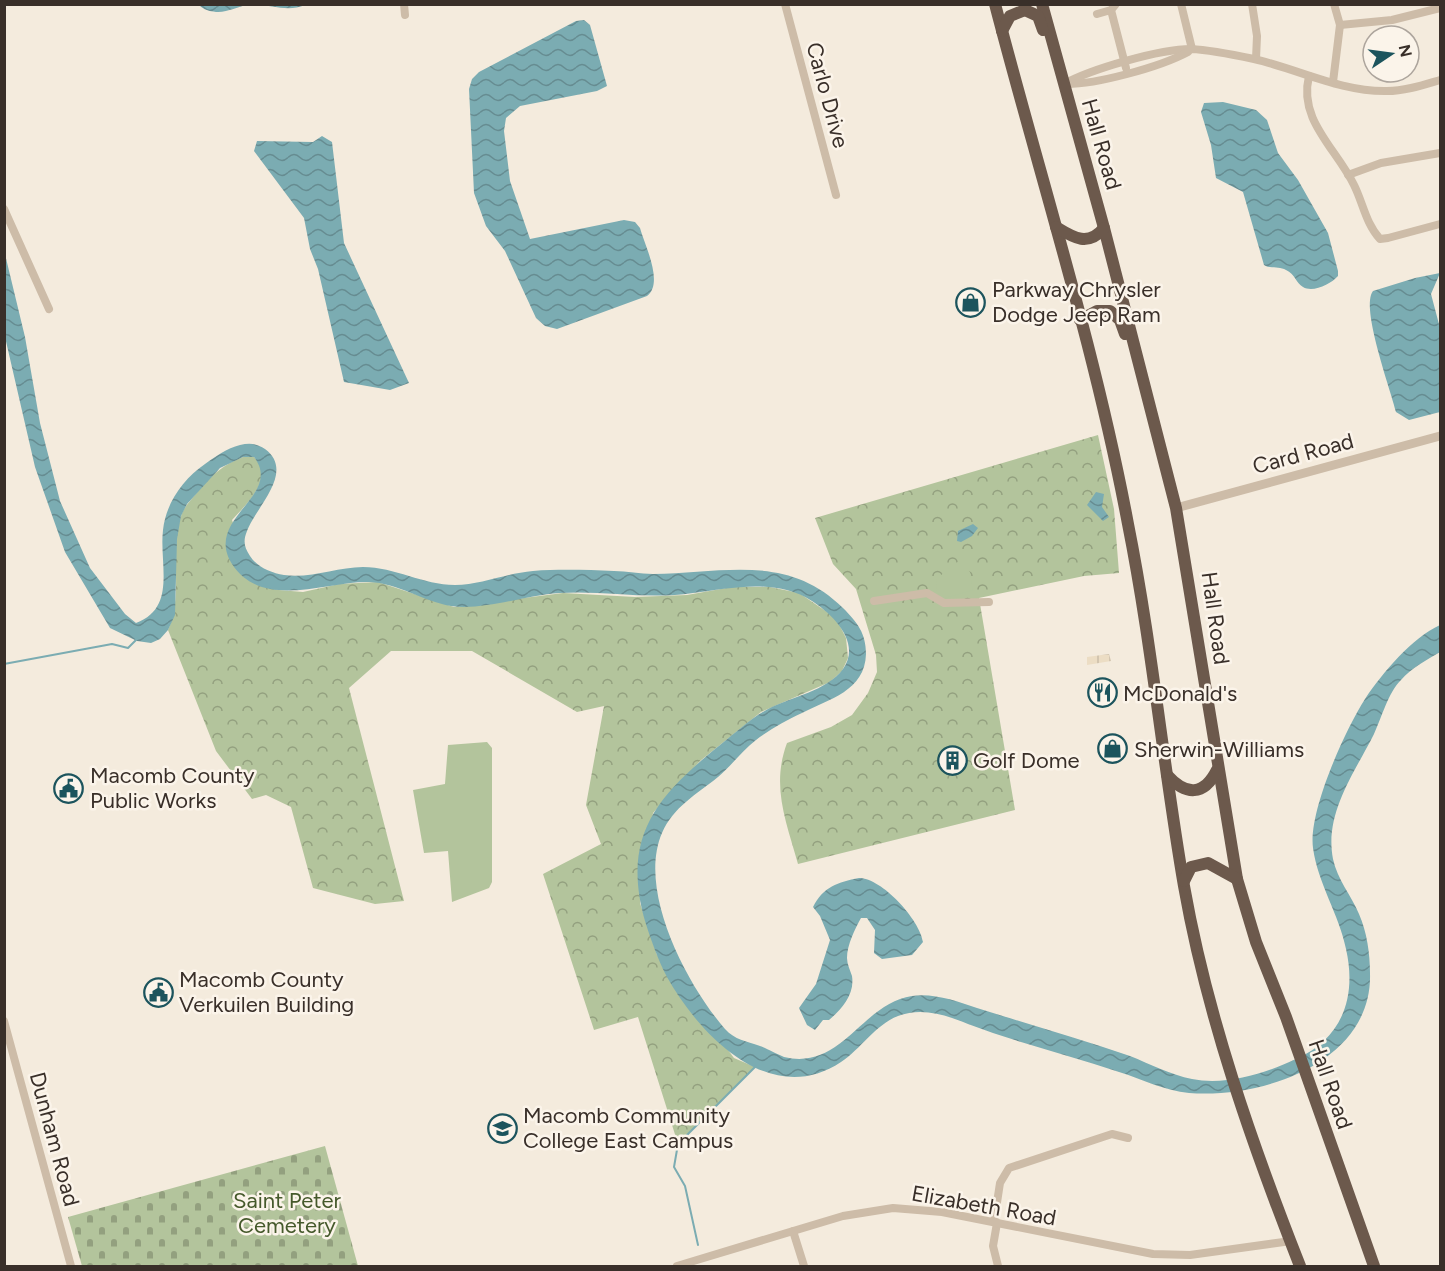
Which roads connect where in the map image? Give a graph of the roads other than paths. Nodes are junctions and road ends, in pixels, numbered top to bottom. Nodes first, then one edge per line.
1 (404, 4) edge
2 (785, 4) edge
3 (995, 4) edge
4 (1042, 4) edge
5 (1181, 4) edge
6 (1252, 4) edge
7 (1334, 4) edge
8 (1113, 7) edge
9 (1440, 8) edge
10 (1096, 14) dead end
11 (405, 15) dead end
12 (1340, 25) junction
13 (1002, 31) junction
14 (1192, 49) junction
15 (1256, 59) junction
16 (1125, 63) junction
17 (1127, 72) junction
18 (1309, 76) junction
19 (1440, 80) edge
20 (1333, 82) junction
21 (1064, 84) junction
22 (1440, 153) edge
23 (1348, 176) junction
24 (836, 195) dead end
25 (4, 209) edge
26 (1440, 224) edge
27 (1056, 227) junction
28 (1104, 228) junction
29 (49, 309) dead end
30 (1080, 320) junction
31 (1150, 405) junction
32 (1440, 436) edge
33 (1176, 508) junction
34 (874, 601) dead end
35 (989, 602) dead end
36 (1217, 770) junction
37 (1167, 775) junction
38 (1237, 879) junction
39 (1184, 885) junction
40 (4, 1021) edge
41 (1128, 1138) dead end
42 (996, 1222) junction
43 (793, 1231) junction
44 (1290, 1241) junction
45 (71, 1266) edge
46 (677, 1266) edge
47 (804, 1266) edge
48 (998, 1266) edge
49 (1300, 1266) edge
50 (1374, 1266) edge

1 - 11 street
2 - 24 street, Carlo Drive
3 - 13 highway
4 - 21 highway, Hall Road
5 - 14 street
6 - 15 street
7 - 12 street
8 - 10 street
8 - 16 street
9 - 12 street
12 - 20 street
13 - 21 highway
13 - 27 highway
14 - 15 street
14 - 16 street
14 - 17 street
15 - 18 street
16 - 17 street
16 - 21 street
17 - 21 street
18 - 20 street
18 - 23 street
19 - 20 street
21 - 28 highway, Hall Road
22 - 23 street
23 - 26 street
25 - 29 street
27 - 28 highway
27 - 30 highway
28 - 31 highway, Hall Road
30 - 31 highway
30 - 37 highway
31 - 33 highway, Hall Road
32 - 33 street, Card Road
33 - 36 highway, Hall Road
34 - 35 street
36 - 37 highway
36 - 38 highway, Hall Road
37 - 39 highway
38 - 39 highway
38 - 50 highway, Hall Road
39 - 44 highway
40 - 45 street, Dunham Road
41 - 42 street
42 - 43 street, Elizabeth Road
42 - 44 street, Elizabeth Road
42 - 48 street
43 - 46 street, Elizabeth Road
43 - 47 street
44 - 49 highway

